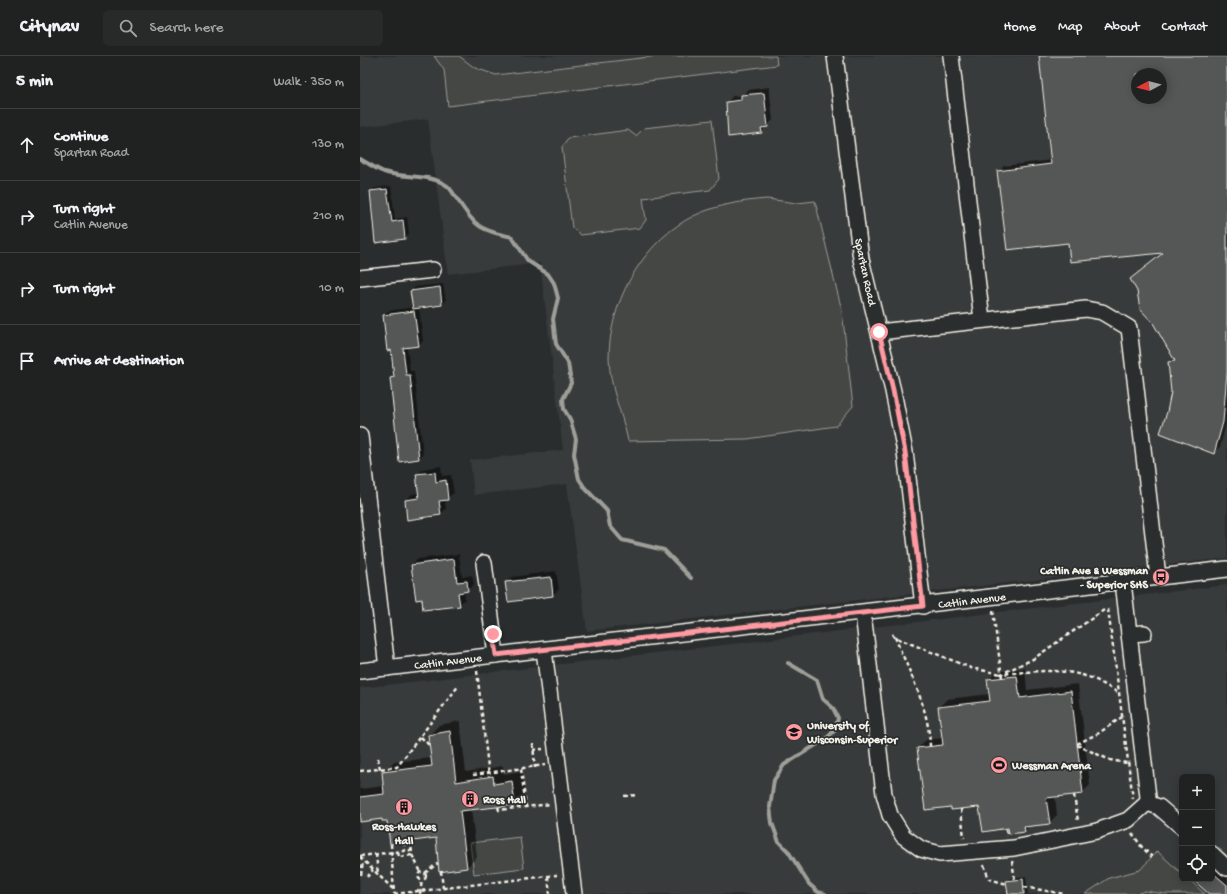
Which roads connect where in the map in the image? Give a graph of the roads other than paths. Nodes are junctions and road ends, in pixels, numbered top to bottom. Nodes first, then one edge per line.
1 (835, 56) edge
2 (951, 56) edge
3 (433, 270) dead end
4 (360, 278) edge
5 (982, 320) junction
6 (879, 332) junction
7 (360, 436) edge
8 (484, 563) dead end
9 (1227, 569) edge
10 (1158, 577) junction
11 (1122, 582) junction
12 (923, 606) junction
13 (862, 613) junction
14 (1144, 633) dead end
15 (1129, 634) junction
16 (544, 650) junction
17 (496, 655) junction
18 (387, 668) junction
19 (360, 671) edge
20 (1145, 806) junction
21 (1179, 824) edge
22 (1215, 857) edge
23 (1227, 868) edge
24 (574, 894) edge

1 - 6 street, Spartan Road
2 - 5 street
3 - 4 street
5 - 6 street
5 - 10 street
6 - 12 street, Spartan Road
7 - 18 street
8 - 17 street
9 - 10 street, Catlin Avenue
10 - 11 street, Catlin Avenue
11 - 12 street, Catlin Avenue
11 - 15 street
12 - 13 street, Catlin Avenue
13 - 16 street, Catlin Avenue
13 - 20 street
14 - 15 street
15 - 20 street
16 - 17 street, Catlin Avenue
16 - 24 street
17 - 18 street, Catlin Avenue
18 - 19 street, Catlin Avenue
20 - 21 street
22 - 23 street

